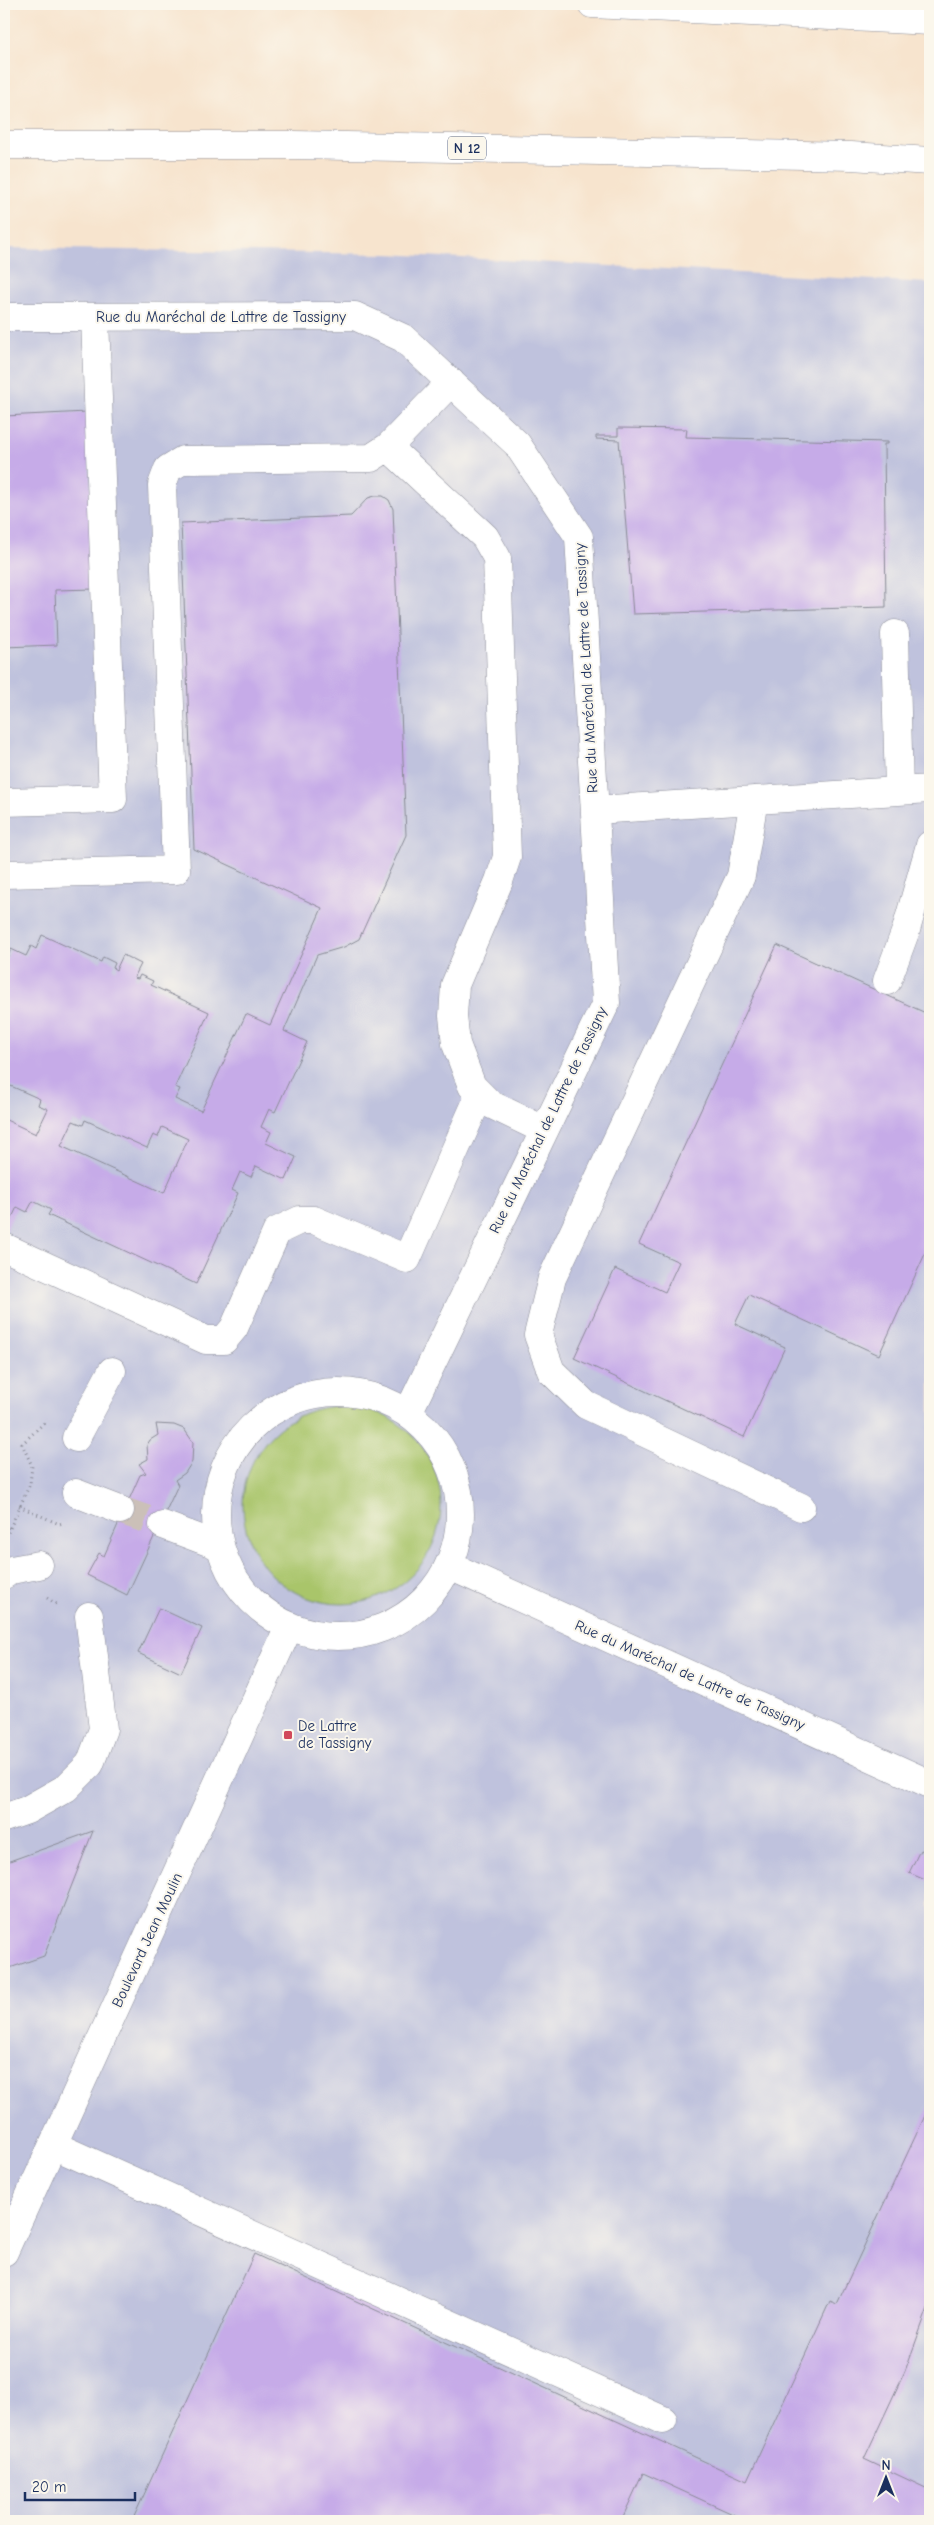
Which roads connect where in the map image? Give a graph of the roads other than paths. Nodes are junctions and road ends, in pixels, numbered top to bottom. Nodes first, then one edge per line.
1 (592, 4) edge
2 (930, 21) edge
3 (4, 145) edge
4 (930, 161) edge
5 (4, 317) edge
6 (95, 318) junction
7 (450, 382) junction
8 (388, 447) junction
9 (894, 634) dead end
10 (899, 791) junction
11 (930, 794) edge
12 (754, 800) junction
13 (4, 802) edge
14 (595, 810) junction
15 (930, 845) edge
16 (4, 874) edge
17 (887, 981) dead end
18 (480, 1094) junction
19 (544, 1130) junction
20 (4, 1247) edge
21 (112, 1370) dead end
22 (408, 1413) junction
23 (76, 1438) dead end
24 (76, 1493) dead end
25 (801, 1507) dead end
26 (120, 1510) tunnel mouth
27 (163, 1525) tunnel mouth
28 (219, 1546) junction
29 (39, 1565) dead end
30 (450, 1566) junction
31 (8, 1572) edge
32 (89, 1616) dead end
33 (289, 1627) junction
34 (930, 1784) edge
35 (4, 1818) edge
36 (53, 2145) junction
37 (4, 2252) edge
38 (663, 2420) dead end

1 - 2 main road
3 - 4 main road, N 12
5 - 6 main road, Rue du Maréchal de Lattre de Tassigny
6 - 7 main road, Rue du Maréchal de Lattre de Tassigny
6 - 13 main road
7 - 8 main road
7 - 14 main road, Rue du Maréchal de Lattre de Tassigny
8 - 16 main road
8 - 18 main road
9 - 10 main road
10 - 11 main road, Rue du Maréchal de Lattre de Tassigny
10 - 12 main road, Rue du Maréchal de Lattre de Tassigny
12 - 14 main road, Rue du Maréchal de Lattre de Tassigny
12 - 25 main road
14 - 19 main road, Rue du Maréchal de Lattre de Tassigny
15 - 17 main road
18 - 19 main road
18 - 20 main road
19 - 22 main road, Rue du Maréchal de Lattre de Tassigny
21 - 23 main road
22 - 28 main road
22 - 30 main road
24 - 26 main road
27 - 28 main road
28 - 33 main road
29 - 31 main road
30 - 33 main road
30 - 34 main road, Rue du Maréchal de Lattre de Tassigny
32 - 35 main road
33 - 36 main road, Boulevard Jean Moulin
36 - 37 main road, Boulevard Jean Moulin
36 - 38 main road

